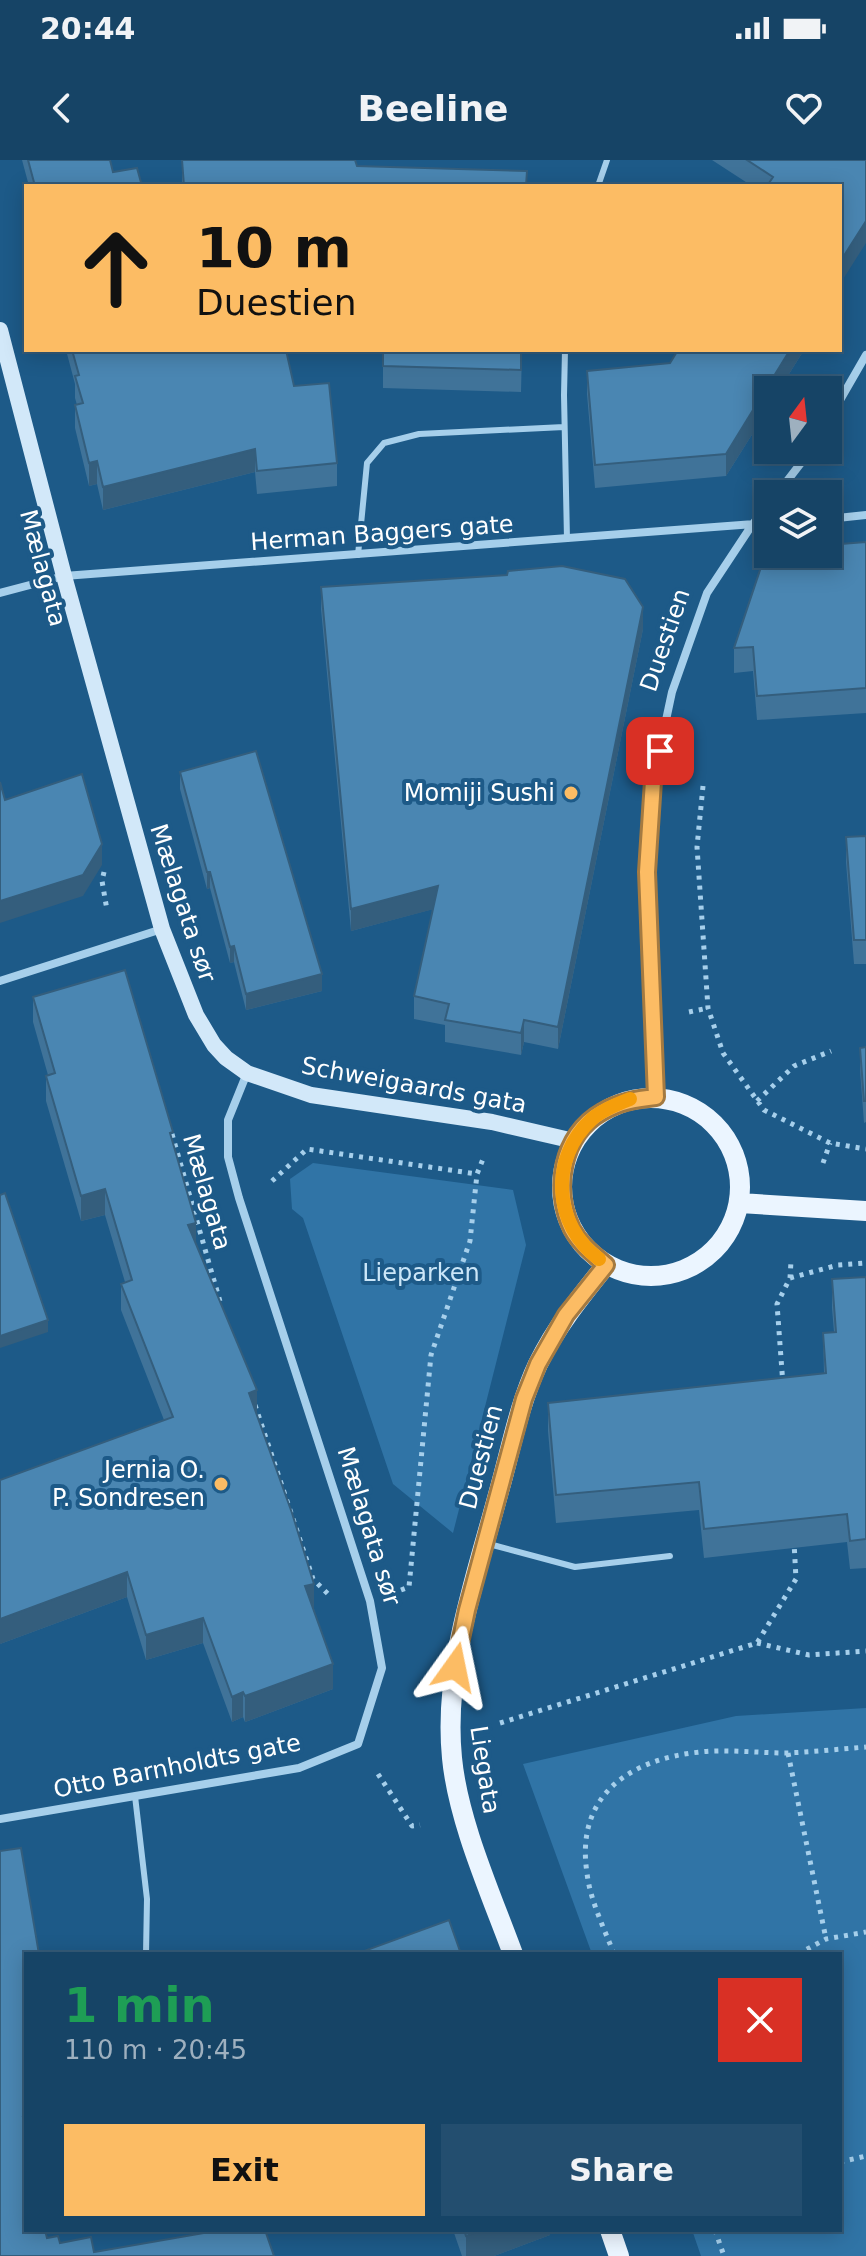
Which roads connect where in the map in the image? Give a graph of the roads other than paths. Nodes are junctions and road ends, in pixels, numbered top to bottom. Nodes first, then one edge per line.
1 (607, 160) edge
2 (599, 184) edge
3 (0, 330) edge
4 (565, 352) edge
5 (866, 355) edge
6 (842, 397) edge
7 (564, 427) junction
8 (800, 464) edge
9 (788, 480) edge
10 (866, 515) edge
11 (842, 518) edge
12 (754, 522) edge
13 (752, 525) junction
14 (567, 539) junction
15 (358, 555) junction
16 (64, 576) junction
17 (0, 593) edge
18 (162, 929) junction
19 (0, 981) edge
20 (247, 1073) junction
21 (656, 1097) junction
22 (574, 1141) junction
23 (740, 1203) junction
24 (866, 1211) edge
25 (606, 1265) junction
26 (485, 1543) junction
27 (670, 1556) dead end
28 (358, 1744) joint
29 (135, 1796) junction
30 (0, 1819) edge
31 (146, 1952) edge
32 (512, 1952) edge
33 (611, 2232) edge
34 (619, 2256) edge

1 - 2 lane
3 - 16 street, Mælagata sør
4 - 7 lane
5 - 6 street
7 - 14 lane
7 - 15 lane
8 - 9 street
10 - 11 street
12 - 13 street, Duestien
13 - 14 street, Herman Baggers gate
13 - 21 street, Duestien
14 - 15 street, Herman Baggers gate
15 - 16 street, Herman Baggers gate
16 - 17 street, Herman Baggers gate
16 - 18 street, Mælagata sør
18 - 19 street
18 - 20 street, Mælagata sør
20 - 22 street, Schweigaards gata
20 - 28 street, Mælagata sør
21 - 22 main road
21 - 23 main road
22 - 25 main road
23 - 24 main road
23 - 25 main road
25 - 26 main road, Duestien
26 - 27 lane
26 - 32 main road, Liegata
28 - 29 street, Otto Barnholdts gate
29 - 30 street, Otto Barnholdts gate
29 - 31 lane
33 - 34 main road

